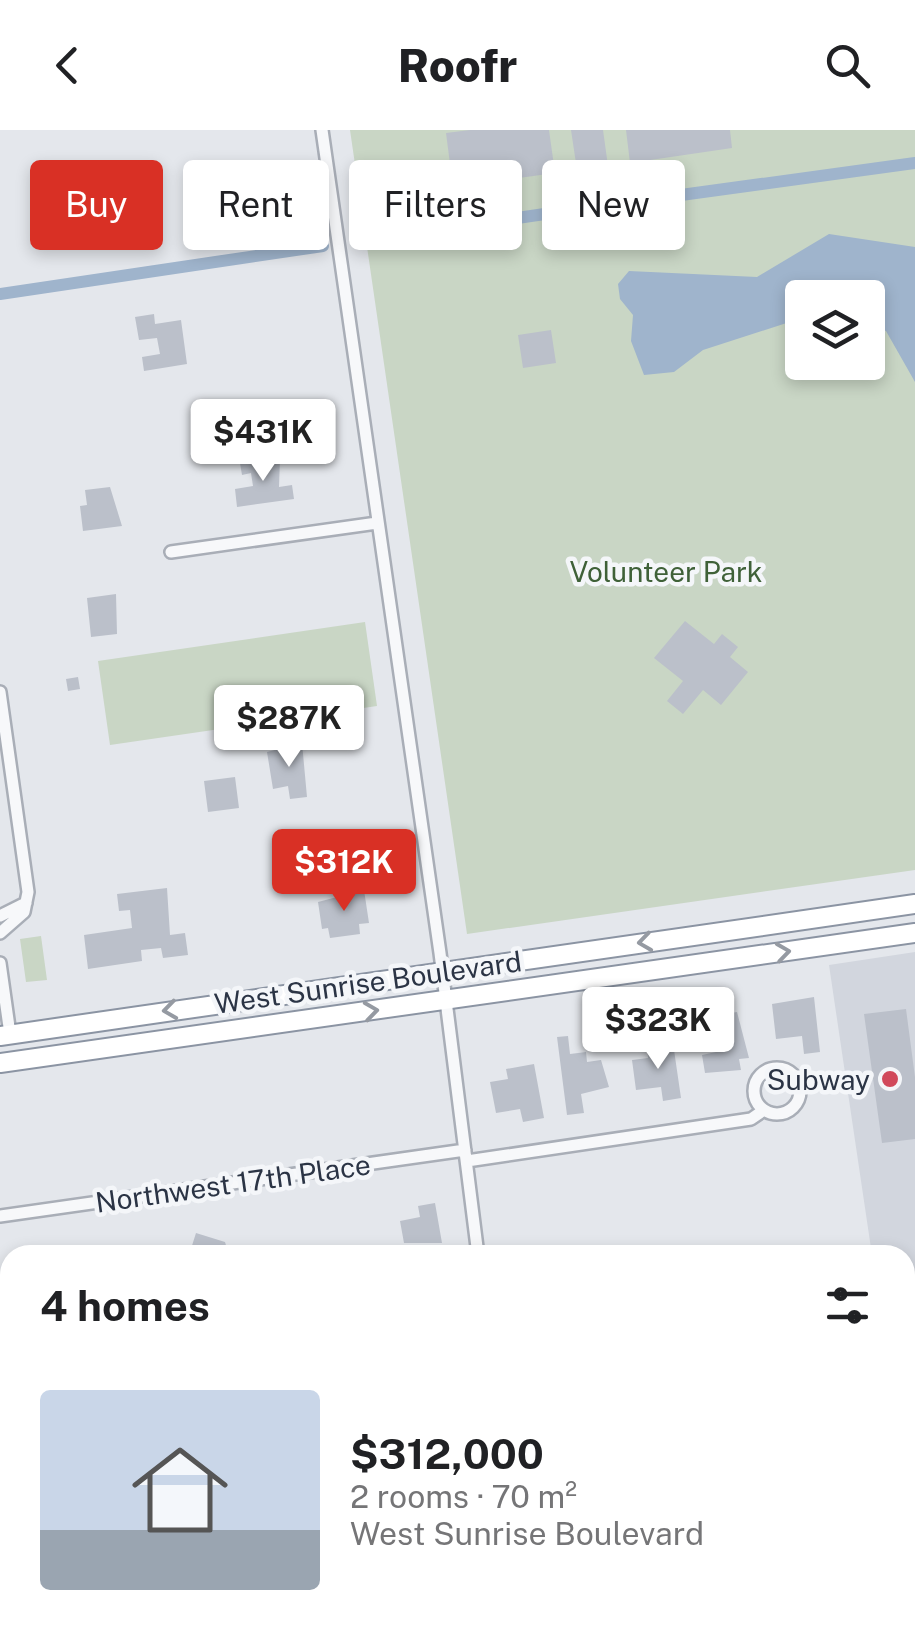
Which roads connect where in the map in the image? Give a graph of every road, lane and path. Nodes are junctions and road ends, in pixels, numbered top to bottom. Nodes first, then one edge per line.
1 (322, 130) edge
2 (377, 523) junction
3 (171, 552) dead end
4 (0, 692) edge
5 (26, 902) junction
6 (915, 904) edge
7 (0, 916) edge
8 (915, 933) edge
9 (0, 934) edge
10 (0, 963) edge
11 (440, 970) junction
12 (1, 972) edge
13 (444, 1001) junction
14 (5, 1035) edge
15 (0, 1063) edge
16 (764, 1110) junction
17 (466, 1156) junction
18 (0, 1216) edge
19 (477, 1245) edge

1 - 2 street
2 - 3 street
2 - 11 street
4 - 5 street
5 - 7 street
5 - 9 street
6 -> 11 highway, West Sunrise Boulevard
13 -> 8 highway, West Sunrise Boulevard
10 - 12 street
11 - 13 street
11 -> 14 highway, West Sunrise Boulevard
12 - 14 street
15 -> 13 highway, West Sunrise Boulevard
13 - 17 street
16 - 16 street, Northwest 17th Place
16 - 17 street, Northwest 17th Place
17 - 18 street, Northwest 17th Place
17 - 19 street

